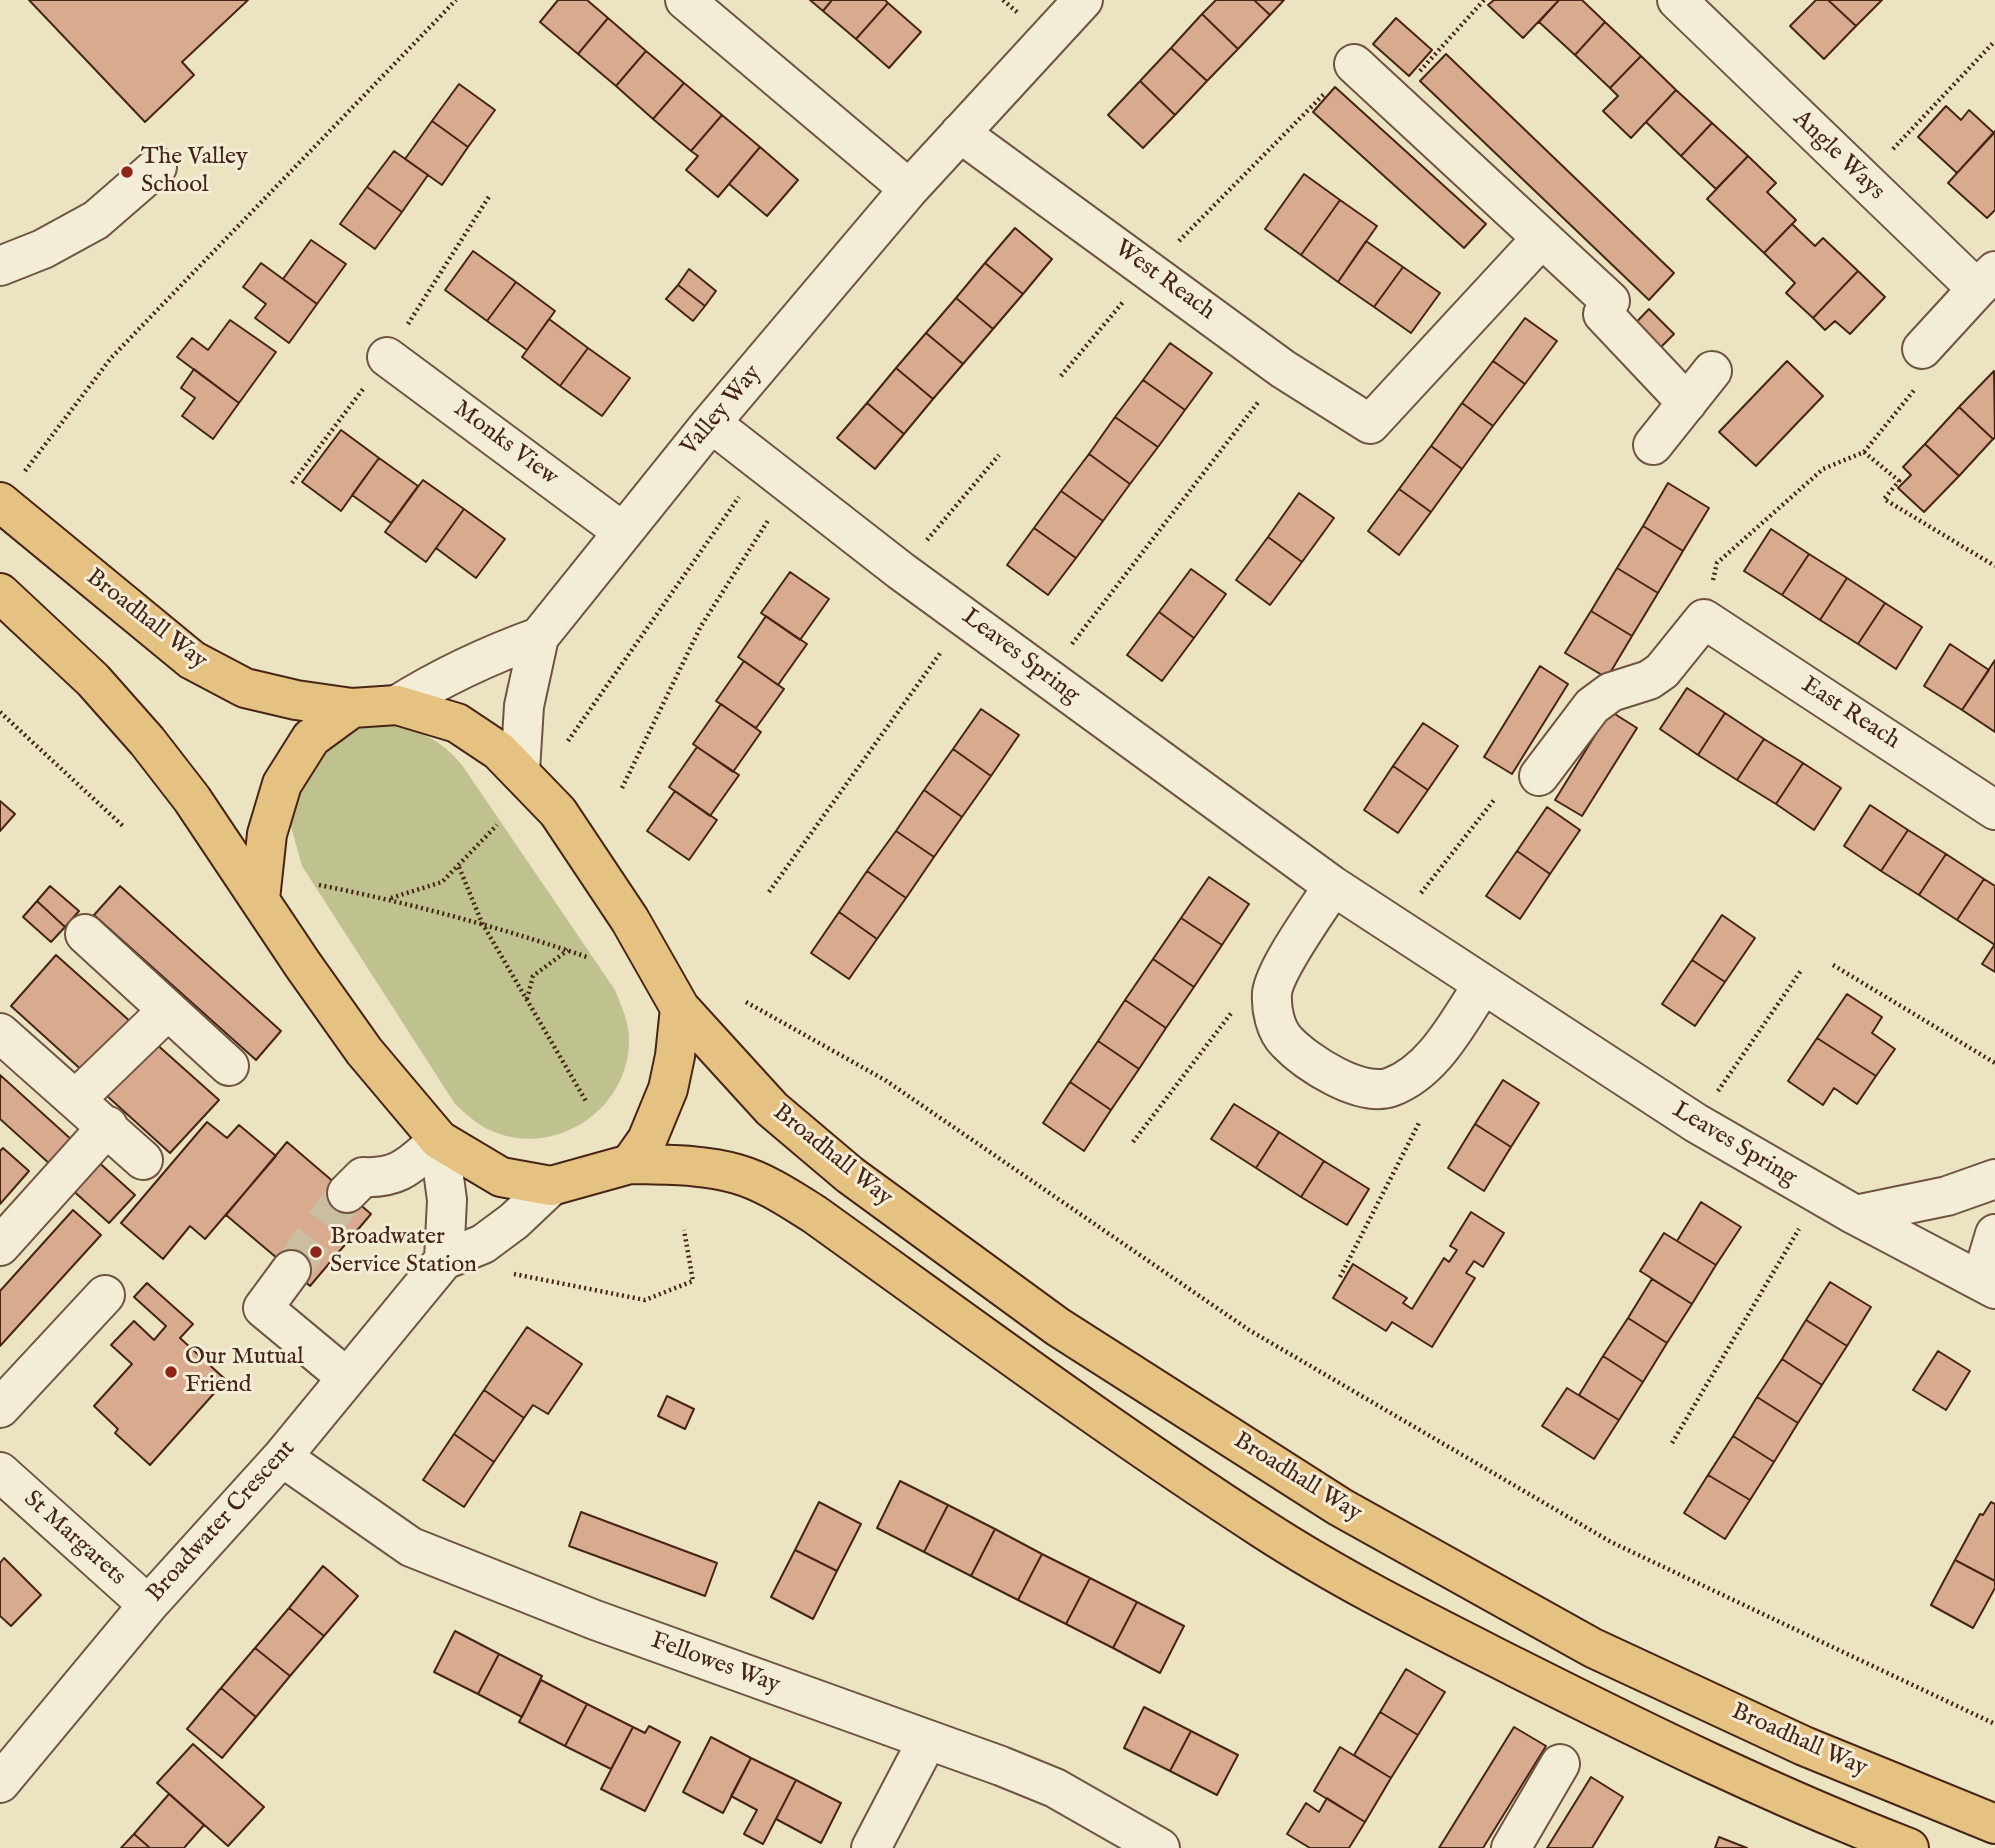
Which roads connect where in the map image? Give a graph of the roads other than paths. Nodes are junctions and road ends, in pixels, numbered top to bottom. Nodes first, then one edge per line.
1 (685, 0) edge
2 (1083, 0) edge
3 (1698, 7) edge
4 (1354, 64) road end
5 (960, 133) junction
6 (158, 167) dead end
7 (909, 190) junction
8 (1542, 239) junction
9 (0, 266) edge
10 (1986, 280) edge
11 (1922, 349) road end
12 (387, 357) dead end
13 (1712, 371) dead end
14 (1687, 403) junction
15 (711, 423) junction
16 (1653, 445) dead end
17 (11, 489) edge
18 (623, 532) junction
19 (0, 593) edge
20 (539, 637) junction
21 (397, 705) junction
22 (352, 708) junction
23 (520, 770) junction
24 (1539, 776) dead end
25 (1995, 810) edge
26 (1333, 887) junction
27 (260, 900) junction
28 (85, 934) dead end
29 (1482, 986) junction
30 (680, 1008) junction
31 (168, 1010) junction
32 (0, 1033) edge
33 (229, 1066) dead end
34 (76, 1099) junction
35 (108, 1126) junction
36 (439, 1140) junction
37 (143, 1160) dead end
38 (630, 1164) junction
39 (1995, 1179) edge
40 (551, 1186) junction
41 (347, 1193) tunnel mouth
42 (1855, 1215) junction
43 (1995, 1234) edge
44 (0, 1246) edge
45 (444, 1260) junction
46 (291, 1270) tunnel mouth
47 (1988, 1285) edge
48 (106, 1295) dead end
49 (346, 1377) junction
50 (0, 1408) edge
51 (282, 1457) junction
52 (0, 1472) edge
53 (148, 1605) junction
54 (927, 1741) junction
55 (1560, 1764) dead end
56 (0, 1783) edge
57 (1995, 1824) edge
58 (871, 1848) edge
59 (1160, 1848) edge
60 (1511, 1848) edge
61 (1909, 1848) edge

1 - 7 street
2 - 5 street, Valley Way
3 - 10 street, Angle Ways
4 - 8 street
5 - 7 street, Valley Way
5 - 8 street, West Reach
6 - 9 street
7 - 15 street, Valley Way
8 - 14 street
10 - 11 street, Angle Ways
12 - 18 street, Monks View
13 - 14 street
14 - 16 street
15 - 18 street, Valley Way
15 - 26 street, Leaves Spring
17 - 22 highway, Broadhall Way
18 - 20 street, Valley Way
19 - 27 highway
20 - 21 street
20 - 23 street, Valley Way
21 - 22 highway, Broadhall Way
21 - 23 highway, Broadhall Way
22 - 27 highway
23 - 30 highway, Broadhall Way
24 - 25 street, East Reach
26 - 29 street, Leaves Spring
26 - 29 street
27 - 36 highway
28 - 31 street
29 - 42 street, Leaves Spring
30 - 38 highway
30 - 57 highway, Broadhall Way
31 - 33 street
31 - 34 street
32 - 34 street
34 - 35 street
35 - 37 street
35 - 44 street
36 - 40 highway
36 - 41 street
36 - 45 street
38 - 40 highway
38 - 61 highway
39 - 42 street
40 - 45 street, Broadwater Crescent
42 - 47 street, Leaves Spring
43 - 47 street
45 - 49 street, Broadwater Crescent
46 - 49 street
48 - 50 street
49 - 51 street, Broadwater Crescent
51 - 53 street, Broadwater Crescent
51 - 54 street, Fellowes Way
52 - 53 street, St Margarets
53 - 56 street, Broadwater Crescent
54 - 58 street
54 - 59 street, Fellowes Way
55 - 60 street

